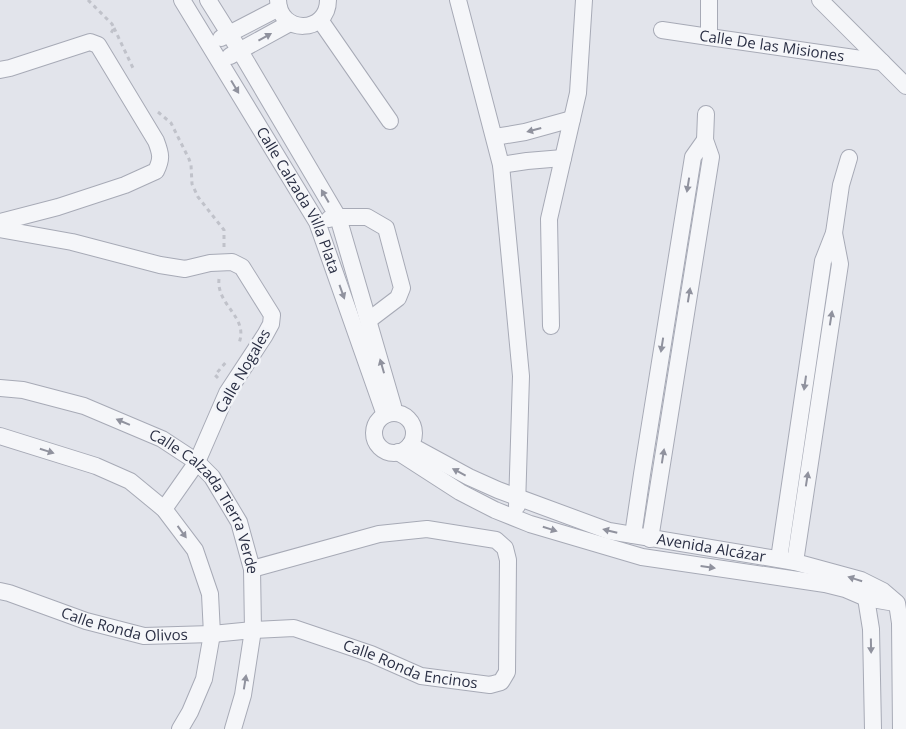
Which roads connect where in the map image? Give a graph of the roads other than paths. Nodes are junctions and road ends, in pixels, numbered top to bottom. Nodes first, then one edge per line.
1 (182, 0) edge
2 (208, 0) edge
3 (328, 0) edge
4 (458, 0) edge
5 (584, 0) edge
6 (710, 0) edge
7 (820, 0) edge
8 (278, 4) edge
9 (320, 20) junction
10 (290, 23) junction
11 (662, 30) dead end
12 (229, 34) junction
13 (709, 38) junction
14 (209, 45) junction
15 (240, 51) junction
16 (219, 62) junction
17 (882, 62) junction
18 (0, 70) edge
19 (906, 86) edge
20 (706, 114) dead end
21 (572, 119) junction
22 (390, 121) dead end
23 (495, 137) junction
24 (705, 140) junction
25 (563, 158) junction
26 (849, 158) dead end
27 (501, 165) junction
28 (338, 217) junction
29 (0, 222) edge
30 (317, 222) junction
31 (0, 229) edge
32 (666, 318) junction
33 (369, 320) junction
34 (684, 322) junction
35 (551, 326) dead end
36 (0, 388) edge
37 (390, 414) junction
38 (0, 436) edge
39 (404, 449) junction
40 (197, 462) junction
41 (642, 474) junction
42 (659, 478) junction
43 (518, 497) junction
44 (164, 509) junction
45 (517, 518) junction
46 (633, 535) junction
47 (650, 539) junction
48 (787, 560) junction
49 (252, 570) junction
50 (0, 591) edge
51 (866, 598) junction
52 (901, 604) edge
53 (253, 630) junction
54 (212, 634) junction
55 (180, 729) edge
56 (233, 729) edge
57 (873, 729) edge
58 (901, 729) edge

1 - 14 street, Calle Calzada Villa Plata
2 - 12 street, Calle Calzada Villa Plata
3 - 9 street
4 - 23 street
5 - 21 street
6 - 13 street
7 - 17 street
8 - 10 street
8 - 12 street
9 - 10 street
9 - 22 street
15 -> 10 street
11 - 13 street, Calle De las Misiones
12 - 14 street
12 - 15 street, Calle Calzada Villa Plata
13 - 17 street, Calle De las Misiones
14 - 16 street, Calle Calzada Villa Plata
15 - 16 street
28 -> 15 street, Calle Calzada Villa Plata
16 -> 30 street, Calle Calzada Villa Plata
17 - 19 street
18 - 29 street
20 - 24 street
21 -> 23 street
21 - 25 street
23 - 27 street
24 -> 32 street
34 -> 24 street
25 - 27 street
25 - 35 street
26 - 48 street
27 - 43 street
28 - 30 street
28 - 33 street, Calle Calzada Villa Plata
28 - 33 street
30 -> 37 street, Calle Calzada Villa Plata
31 - 40 street, Calle Nogales
32 - 34 street
32 -> 41 street
37 -> 33 street, Calle Calzada Villa Plata
42 -> 34 street
40 -> 36 street, Calle Calzada Tierra Verde
37 - 39 street
37 - 39 street
38 -> 44 street, Calle Calzada Tierra Verde
43 -> 39 street, Avenida Alcázar
39 - 45 street, Avenida Alcázar
40 - 44 street, Calle Nogales
40 - 49 street, Calle Calzada Tierra Verde
41 - 42 street
41 - 46 street
42 - 47 street
43 - 45 street
46 -> 43 street, Avenida Alcázar
44 -> 54 street, Calle Calzada Tierra Verde
45 -> 51 street, Avenida Alcázar
46 - 47 street, Avenida Alcázar
47 - 48 street, Avenida Alcázar
52 -> 48 street, Avenida Alcázar
49 - 53 street, Calle Calzada Tierra Verde
49 - 53 street, Calle Ronda Encinos
50 - 54 street, Calle Ronda Olivos
51 - 52 street, Avenida Alcázar
51 -> 57 street
52 - 58 street
53 - 54 street, Calle Ronda Olivos
56 -> 53 street, Calle Calzada Tierra Verde
54 - 55 street, Calle Calzada Tierra Verde

